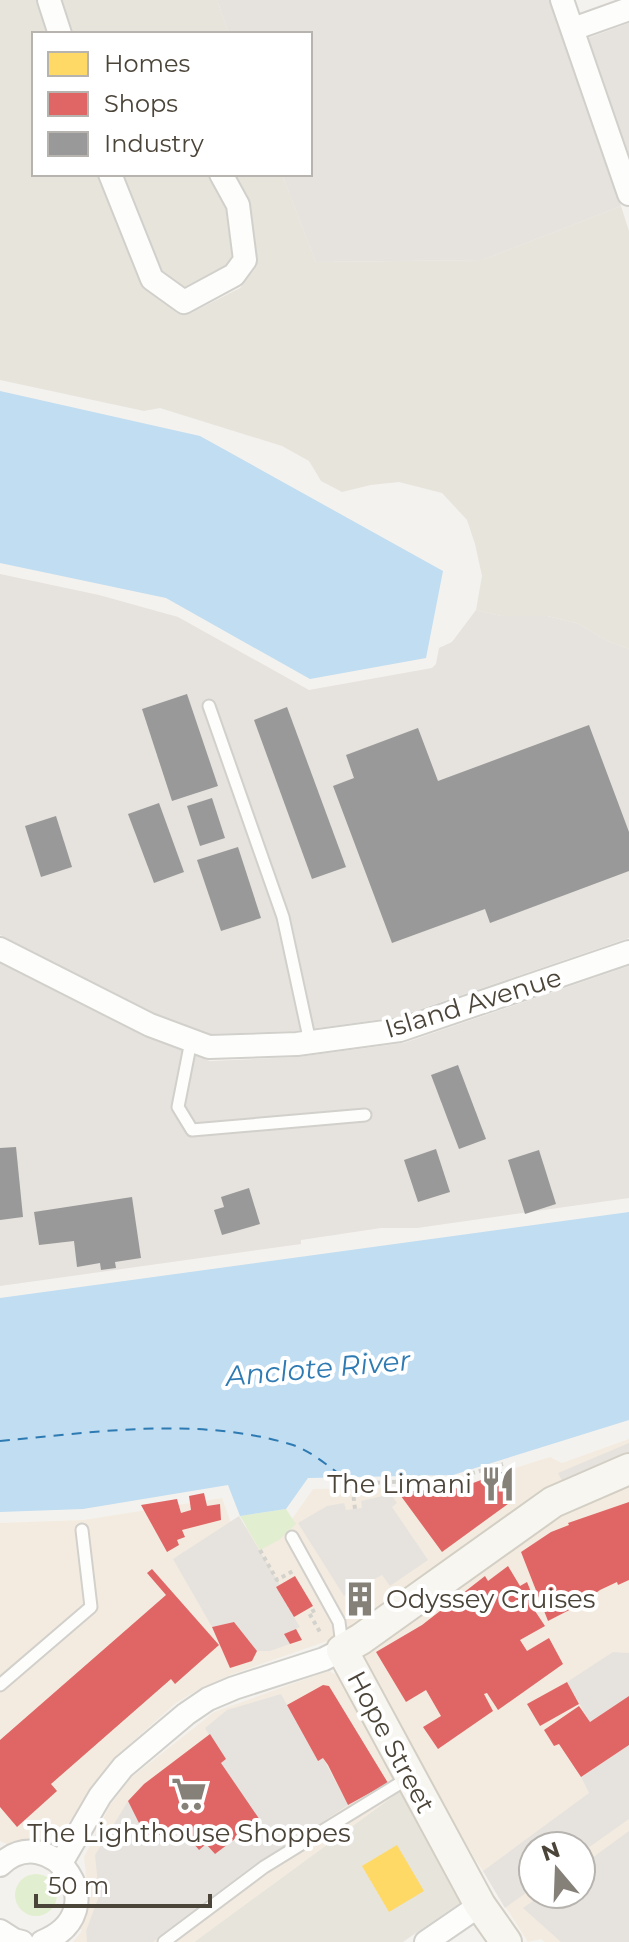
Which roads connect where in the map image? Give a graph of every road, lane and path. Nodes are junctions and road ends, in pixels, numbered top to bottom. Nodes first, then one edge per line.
1 (49, 0) edge
2 (562, 0) edge
3 (629, 9) edge
4 (573, 29) junction
5 (59, 32) edge
6 (111, 176) edge
7 (222, 176) edge
8 (629, 194) edge
9 (209, 706) dead end
10 (0, 949) edge
11 (629, 952) edge
12 (191, 1041) junction
13 (310, 1042) junction
14 (365, 1115) dead end
15 (503, 1464) dead end
16 (629, 1469) edge
17 (355, 1509) dead end
18 (82, 1530) dead end
19 (292, 1537) dead end
20 (260, 1550) dead end
21 (295, 1570) dead end
22 (317, 1608) dead end
23 (331, 1641) junction
24 (0, 1685) edge
25 (410, 1777) junction
26 (61, 1863) junction
27 (0, 1865) edge
28 (480, 1905) junction
29 (0, 1931) edge
30 (52, 1940) edge
31 (22, 1942) edge
32 (164, 1942) edge
33 (426, 1942) edge
34 (506, 1942) edge

1 - 5 street
2 - 4 street
3 - 4 street
4 - 8 street
6 - 7 street
9 - 13 lane
10 - 12 street, Island Avenue
11 - 13 street, Island Avenue
12 - 13 street, Island Avenue
12 - 14 lane
15 - 17 path
16 - 23 street
18 - 24 lane
19 - 23 lane, Hope Street
20 - 21 path
22 - 23 path
23 - 25 street, Hope Street
23 - 26 street
25 - 28 street, Hope Street
25 - 32 lane
26 - 27 street
26 - 30 street
28 - 33 street
28 - 34 street, Hope Street
29 - 31 street

